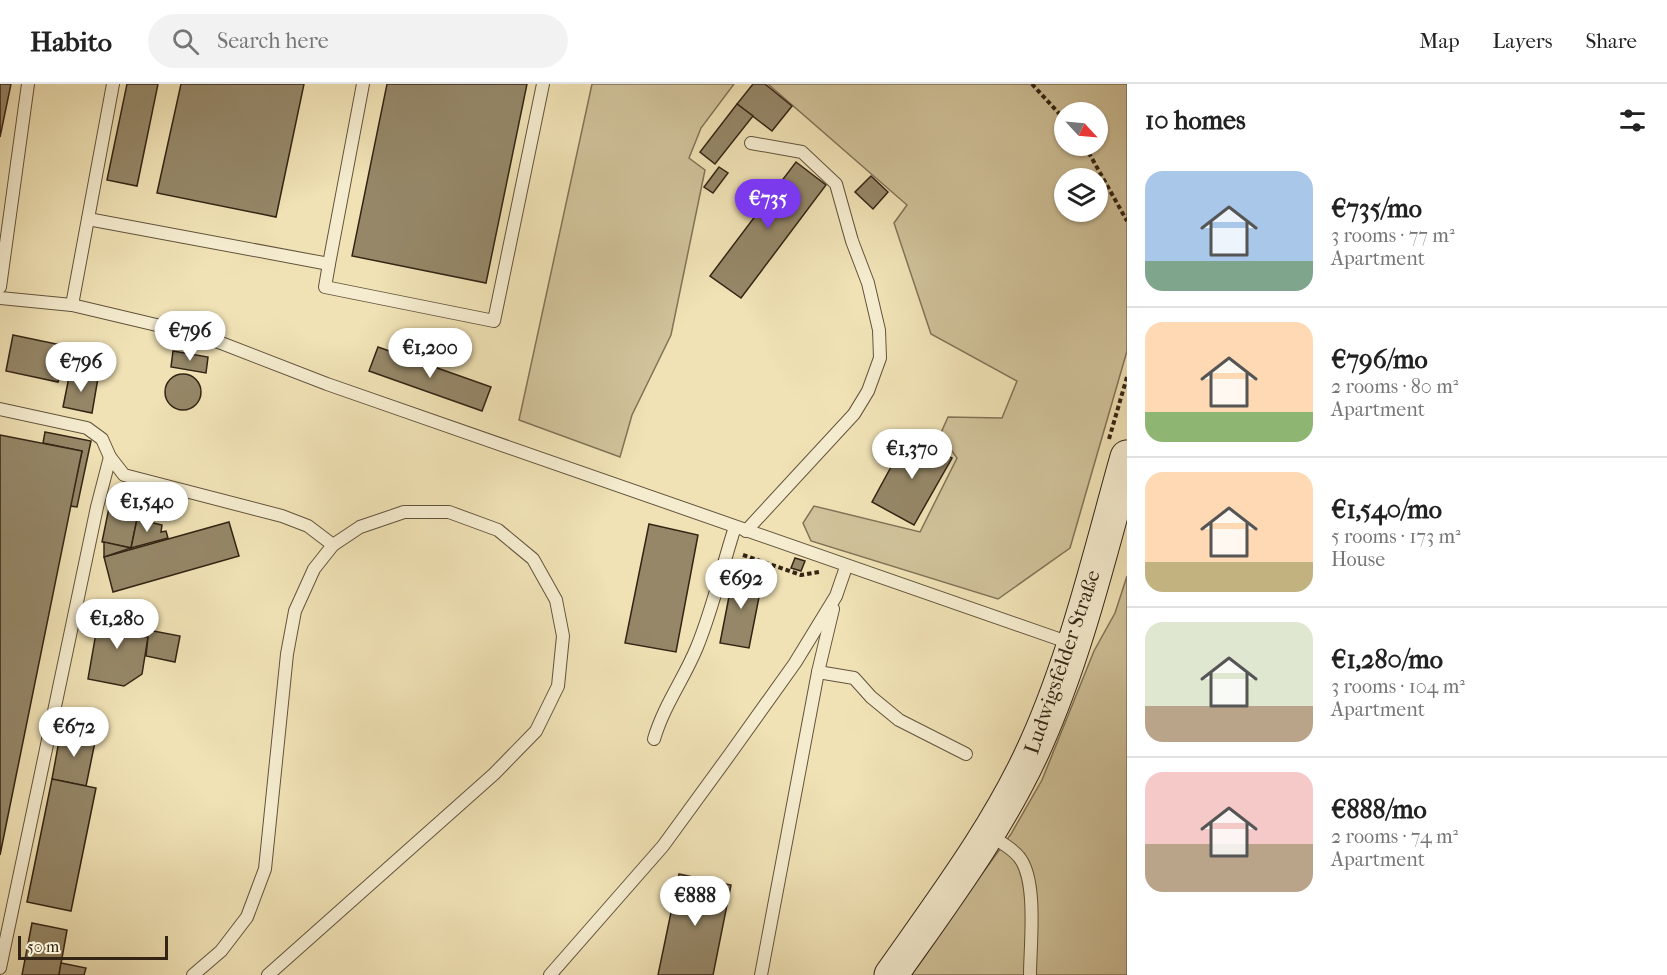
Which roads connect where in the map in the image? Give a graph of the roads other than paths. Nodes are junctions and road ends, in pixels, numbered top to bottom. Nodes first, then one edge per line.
1 (28, 84) edge
2 (113, 84) edge
3 (363, 84) edge
4 (543, 84) edge
5 (751, 144) dead end
6 (88, 219) junction
7 (329, 264) junction
8 (0, 287) edge
9 (0, 298) edge
10 (72, 305) junction
11 (0, 409) edge
12 (110, 457) junction
13 (1127, 457) edge
14 (741, 529) junction
15 (333, 545) junction
16 (846, 567) junction
17 (836, 596) junction
18 (1074, 645) junction
19 (818, 672) junction
20 (654, 739) dead end
21 (966, 754) dead end
22 (987, 834) junction
23 (0, 968) edge
24 (194, 975) edge
25 (268, 975) edge
26 (550, 975) edge
27 (761, 975) edge
28 (891, 975) edge
29 (1030, 975) edge

1 - 8 lane
2 - 6 lane
3 - 7 lane
4 - 7 lane
5 - 14 lane
6 - 7 lane
6 - 10 lane
9 - 10 lane
10 - 14 lane
11 - 12 lane
12 - 15 lane
12 - 23 lane
13 - 18 street, Ludwigsfelder Straße
14 - 16 lane
14 - 20 lane
15 - 24 lane
15 - 25 lane
16 - 17 lane
16 - 18 lane
17 - 19 lane
17 - 26 lane
18 - 22 street, Ludwigsfelder Straße
19 - 21 lane
19 - 27 lane
22 - 28 street, Ludwigsfelder Straße
22 - 29 lane

